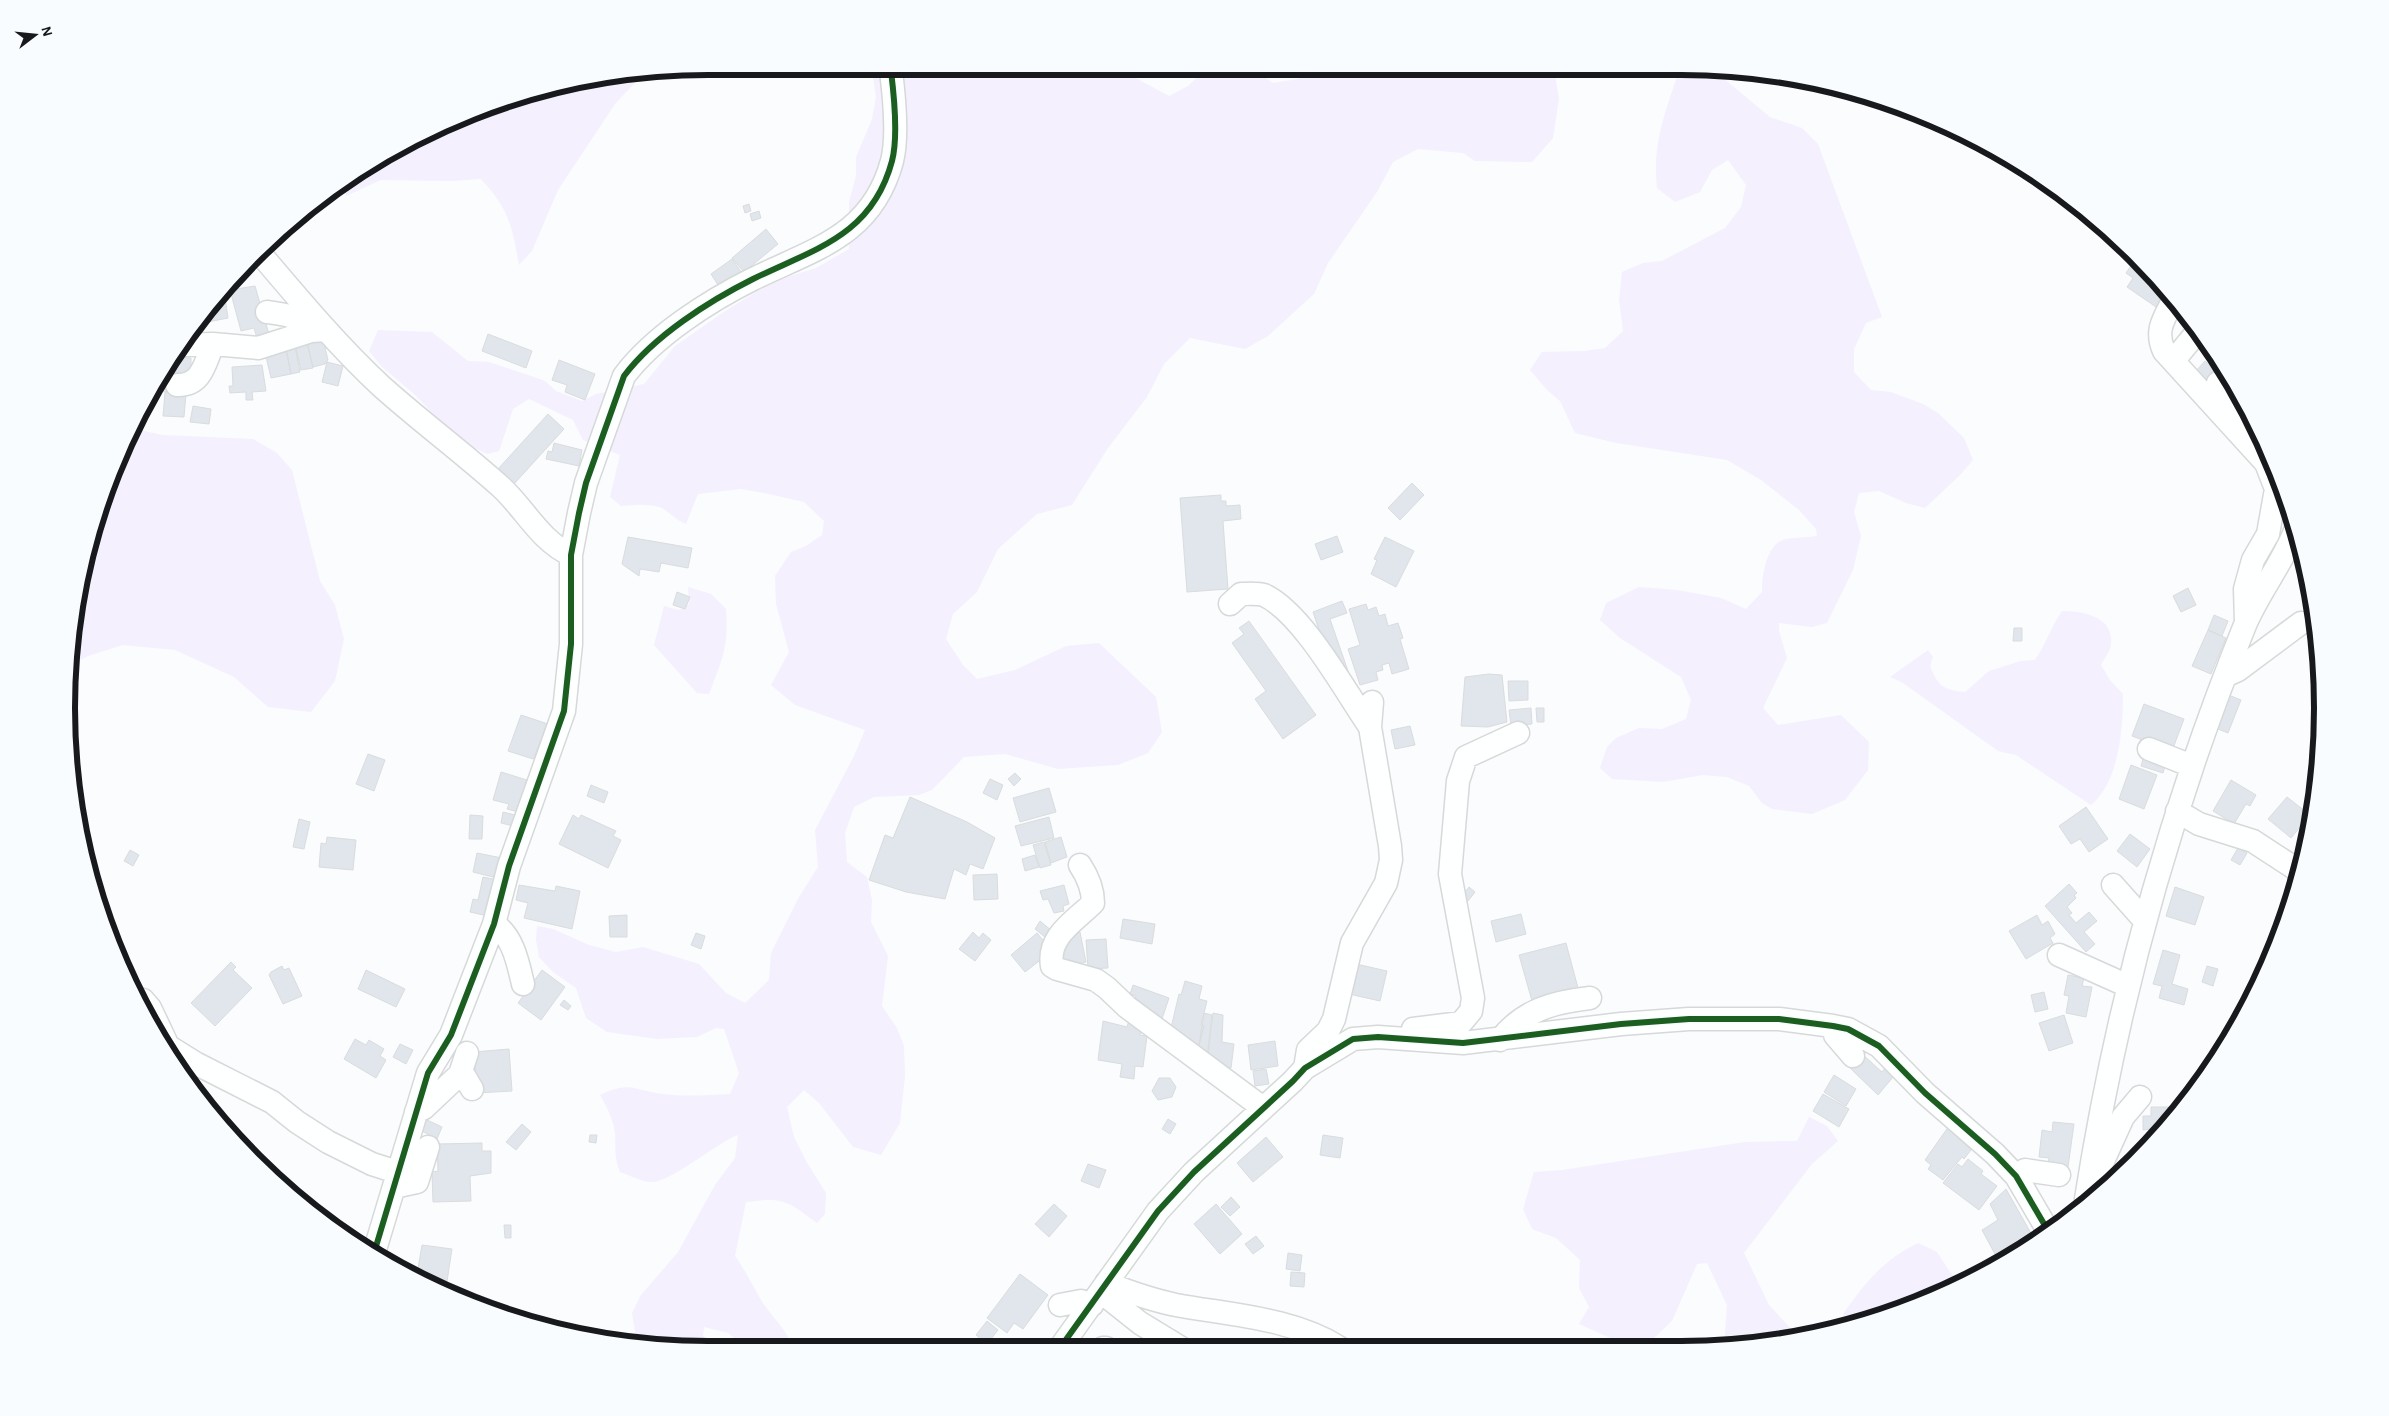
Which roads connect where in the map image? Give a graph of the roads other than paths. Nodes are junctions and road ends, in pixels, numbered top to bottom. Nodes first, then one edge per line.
1 (891, 75) edge
2 (263, 257) edge
3 (2170, 307) edge
4 (267, 312) dead end
5 (318, 330) junction
6 (2193, 337) edge
7 (188, 348) edge
8 (205, 354) junction
9 (2174, 360) junction
10 (2218, 383) dead end
11 (177, 385) dead end
12 (2232, 398) edge
13 (2263, 460) edge
14 (2275, 492) edge
15 (2291, 541) edge
16 (572, 554) junction
17 (1230, 604) dead end
18 (2246, 622) junction
19 (2301, 623) dead end
20 (2227, 675) junction
21 (1372, 702) dead end
22 (1370, 727) junction
23 (1518, 733) dead end
24 (2149, 750) dead end
25 (2192, 766) junction
26 (2177, 811) junction
27 (2294, 863) edge
28 (1080, 865) dead end
29 (2113, 885) dead end
30 (2163, 905) dead end
31 (494, 924) junction
32 (2142, 930) junction
33 (2059, 955) dead end
34 (523, 984) dead end
35 (2128, 986) junction
36 (1590, 998) dead end
37 (1833, 1026) junction
38 (1378, 1037) junction
39 (1500, 1040) junction
40 (177, 1051) edge
41 (467, 1053) dead end
42 (1853, 1056) dead end
43 (1174, 1060) dead end
44 (1305, 1068) junction
45 (2140, 1097) dead end
46 (416, 1112) junction
47 (1258, 1113) junction
48 (428, 1147) dead end
49 (2059, 1175) dead end
50 (2016, 1176) junction
51 (395, 1180) junction
52 (2087, 1190) edge
53 (2045, 1225) edge
54 (376, 1246) edge
55 (1100, 1293) junction
56 (1060, 1304) dead end
57 (1065, 1341) edge
58 (1170, 1341) edge
59 (1328, 1341) edge

1 - 16 street
2 - 5 street
3 - 9 street
4 - 5 street
5 - 8 street
5 - 16 street
6 - 9 street
7 - 8 street
8 - 11 street
9 - 13 street
10 - 12 street
14 - 18 street
15 - 18 street
16 - 31 street
17 - 22 street
18 - 20 street
19 - 20 street
20 - 25 street
21 - 22 street
22 - 44 street
23 - 38 street
24 - 25 street
25 - 26 street
26 - 27 street
26 - 32 street
28 - 47 street
29 - 32 street
30 - 32 street
31 - 34 street
31 - 46 street
32 - 35 street
33 - 35 street
35 - 52 street
36 - 39 street
37 - 39 street
37 - 42 street
37 - 50 street
38 - 39 street
38 - 44 street
40 - 51 street
41 - 46 street
43 - 47 street
44 - 47 street
45 - 52 street
46 - 51 street
47 - 55 street
48 - 51 street
49 - 50 street
50 - 53 street
51 - 54 street
55 - 56 street
55 - 57 street
55 - 58 street
55 - 59 street

